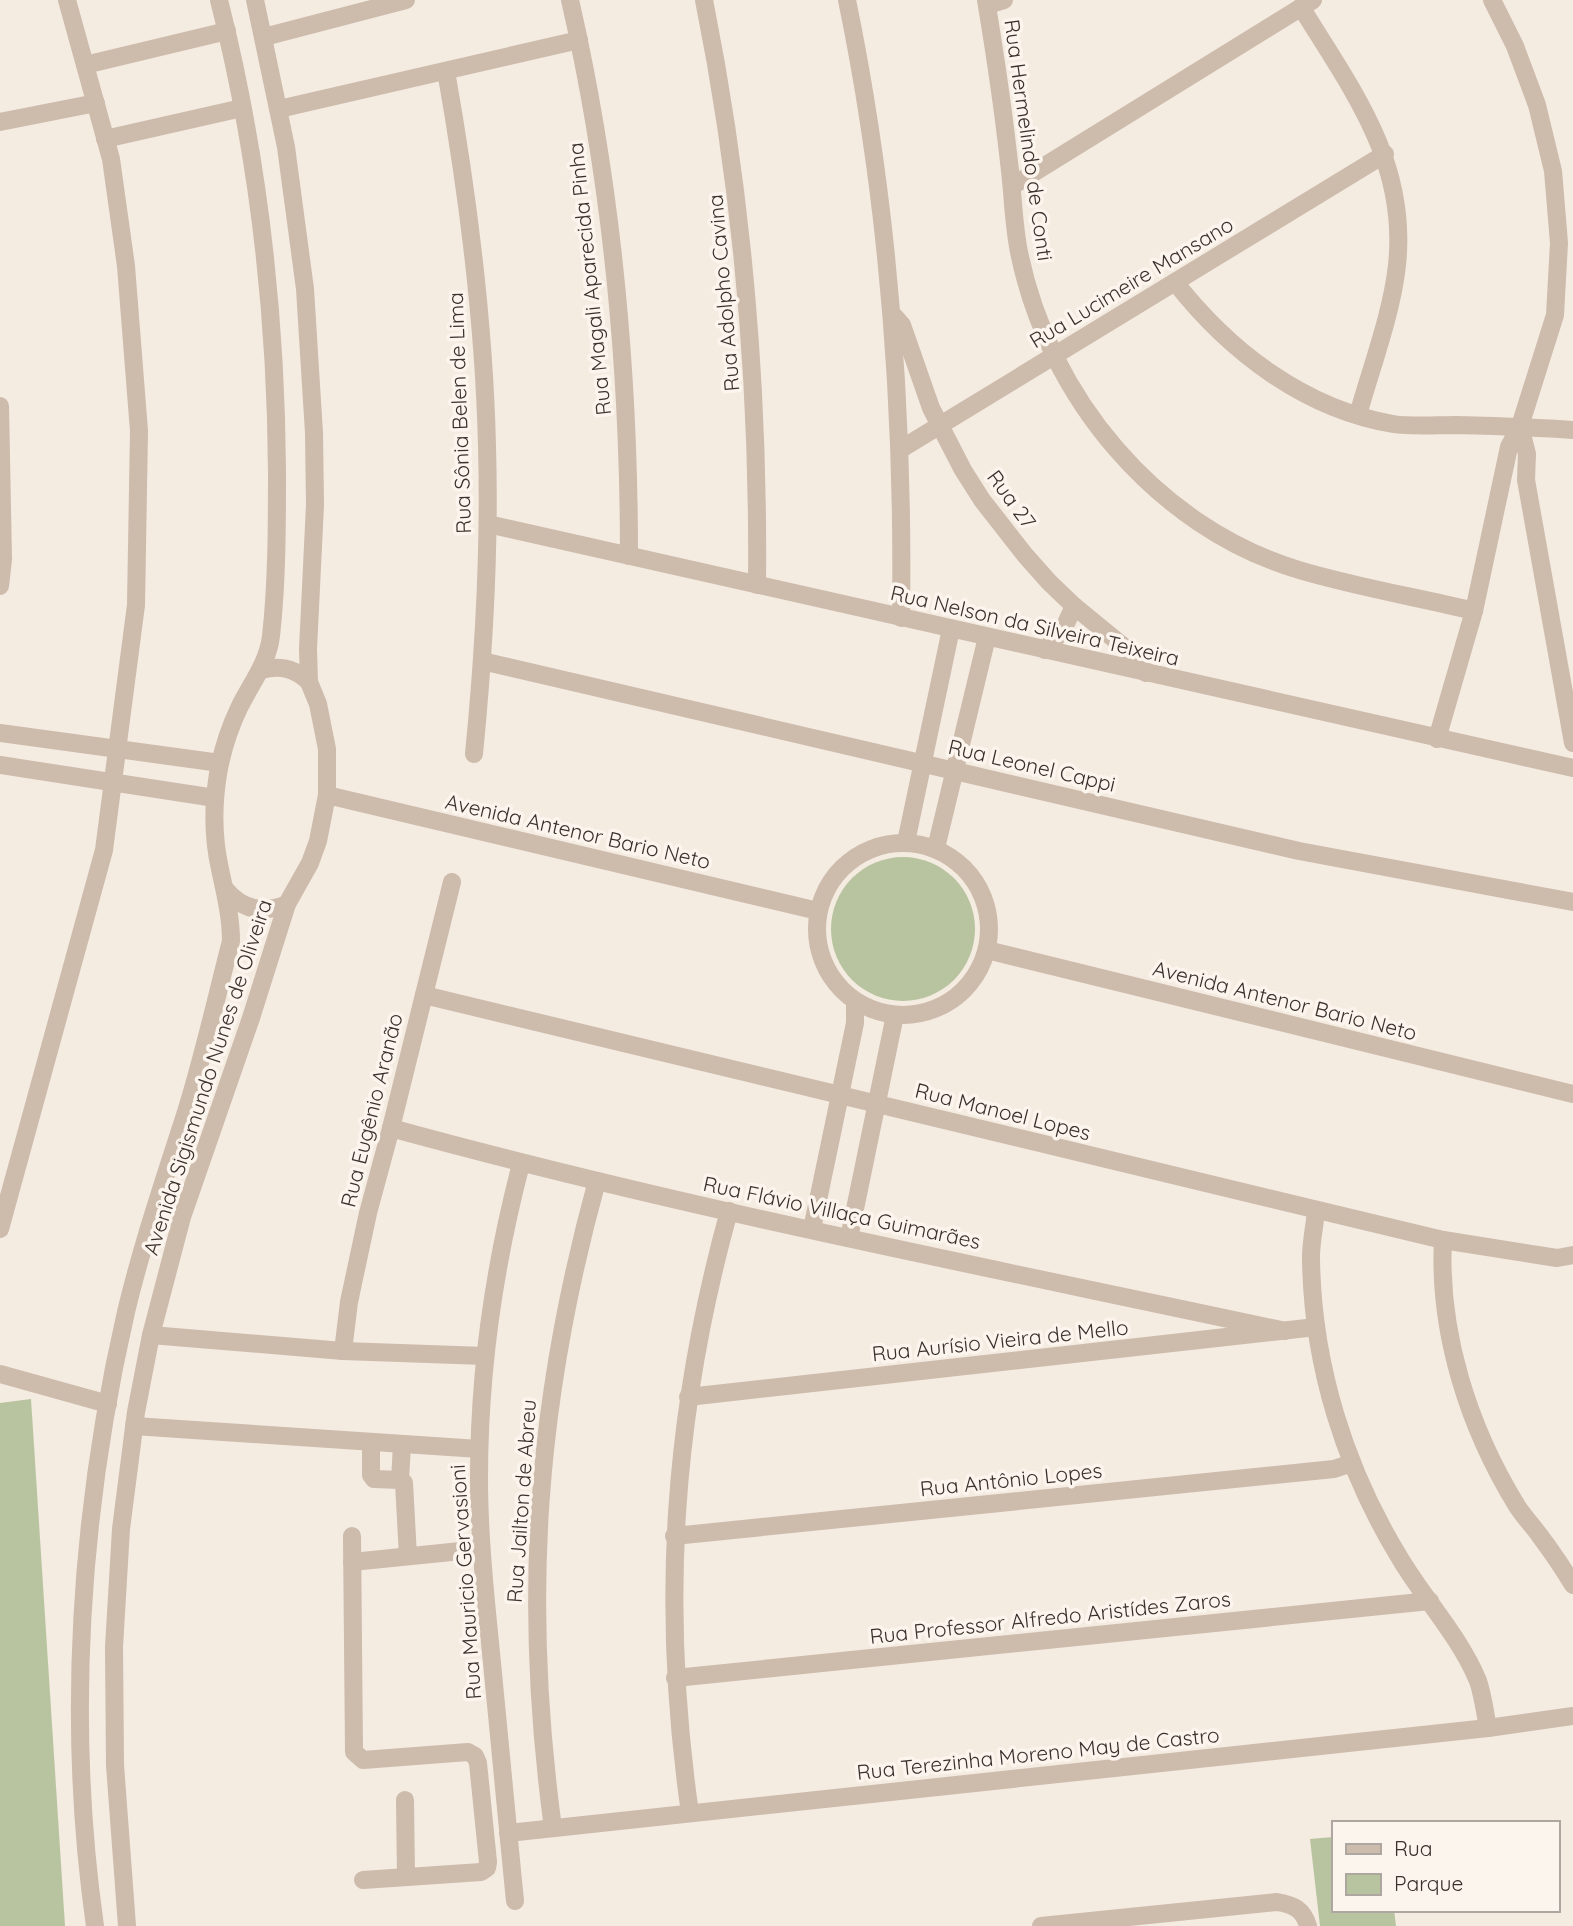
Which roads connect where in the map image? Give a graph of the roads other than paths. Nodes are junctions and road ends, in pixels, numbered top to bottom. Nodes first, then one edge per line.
1 (67, 0) edge
2 (219, 0) edge
3 (255, 0) edge
4 (406, 0) edge
5 (704, 0) edge
6 (846, 0) edge
7 (1492, 0) edge
8 (575, 1) edge
9 (992, 2) edge
10 (1307, 4) edge
11 (226, 31) junction
12 (264, 37) junction
13 (579, 40) junction
14 (85, 65) junction
15 (446, 71) junction
16 (96, 103) junction
17 (242, 108) junction
18 (279, 109) junction
19 (0, 122) edge
20 (105, 139) junction
21 (1385, 154) junction
22 (1012, 186) junction
23 (1175, 282) junction
24 (892, 315) junction
25 (1054, 355) junction
26 (0, 406) edge
27 (1359, 415) junction
28 (940, 425) junction
29 (1520, 426) junction
30 (1573, 430) edge
31 (901, 449) junction
32 (488, 524) junction
33 (629, 556) junction
34 (757, 585) junction
35 (0, 586) edge
36 (1074, 606) junction
37 (1474, 611) junction
38 (901, 618) junction
39 (951, 629) junction
40 (987, 637) junction
41 (1045, 650) junction
42 (482, 661) junction
43 (261, 670) junction
44 (1146, 673) junction
45 (309, 682) junction
46 (0, 733) edge
47 (1437, 739) junction
48 (1573, 743) edge
49 (118, 749) junction
50 (474, 754) dead end
51 (220, 763) junction
52 (923, 763) junction
53 (0, 765) edge
54 (1573, 768) edge
55 (955, 771) junction
56 (114, 782) junction
57 (327, 795) junction
58 (215, 798) junction
59 (906, 842) junction
60 (936, 848) junction
61 (452, 882) dead end
62 (225, 889) junction
63 (1573, 902) edge
64 (287, 904) junction
65 (818, 911) junction
66 (987, 950) junction
67 (424, 995) junction
68 (855, 1001) junction
69 (895, 1015) junction
70 (1573, 1094) edge
71 (840, 1095) junction
72 (877, 1104) junction
73 (391, 1128) junction
74 (521, 1164) junction
75 (597, 1181) junction
76 (1316, 1210) junction
77 (729, 1211) junction
78 (0, 1228) edge
79 (811, 1229) junction
80 (849, 1238) junction
81 (1443, 1240) junction
82 (1573, 1255) edge
83 (1316, 1327) junction
84 (1285, 1331) junction
85 (151, 1335) junction
86 (343, 1351) junction
87 (485, 1356) junction
88 (0, 1374) edge
89 (688, 1397) junction
90 (108, 1404) junction
91 (134, 1426) junction
92 (371, 1442) junction
93 (402, 1444) junction
94 (479, 1449) junction
95 (1352, 1463) junction
96 (400, 1480) junction
97 (352, 1536) dead end
98 (674, 1536) junction
99 (471, 1550) dead end
100 (408, 1556) junction
101 (352, 1562) junction
102 (1573, 1585) edge
103 (1430, 1601) junction
104 (675, 1678) junction
105 (1573, 1716) edge
106 (1488, 1728) junction
107 (405, 1800) dead end
108 (690, 1813) junction
109 (553, 1828) junction
110 (508, 1833) junction
111 (406, 1877) junction
112 (363, 1880) dead end
113 (515, 1901) dead end
114 (94, 1926) edge
115 (127, 1926) edge
116 (1041, 1926) edge
117 (1308, 1926) edge

1 - 14 street
2 - 11 street, Avenida Sigismundo Nunes de Oliveira
3 - 12 street, Avenida Sigismundo Nunes de Oliveira
4 - 12 street
5 - 34 street, Rua Adolpho Cavina
6 - 24 street
7 - 29 street
8 - 13 street, Rua Magali Aparecida Pinha
9 - 22 street, Rua Hermelindo de Conti
10 - 21 street
10 - 22 street
11 - 14 street
11 - 17 street, Avenida Sigismundo Nunes de Oliveira
12 - 18 street, Avenida Sigismundo Nunes de Oliveira
13 - 15 street
13 - 33 street, Rua Magali Aparecida Pinha
14 - 16 street
15 - 18 street
15 - 32 street, Rua Sônia Belen de Lima
16 - 19 street
16 - 20 street
17 - 20 street
17 - 43 street, Avenida Sigismundo Nunes de Oliveira
18 - 45 street, Avenida Sigismundo Nunes de Oliveira
20 - 49 street
21 - 23 street, Rua Lucimeire Mansano
21 - 27 street
22 - 25 street, Rua Hermelindo de Conti
23 - 25 street, Rua Lucimeire Mansano
23 - 27 street
24 - 28 street, Rua 27
24 - 31 street
25 - 28 street, Rua Lucimeire Mansano
25 - 37 street, Rua Hermelindo de Conti
26 - 35 street
27 - 29 street
28 - 31 street, Rua Lucimeire Mansano
28 - 36 street, Rua 27
29 - 30 street
29 - 37 street
29 - 48 street
31 - 38 street
32 - 33 street, Rua Nelson da Silveira Teixeira
32 - 42 street, Rua Sônia Belen de Lima
33 - 34 street, Rua Nelson da Silveira Teixeira
34 - 38 street, Rua Nelson da Silveira Teixeira
36 - 41 street
36 - 44 street, Rua 27
37 - 47 street
38 - 39 street, Rua Nelson da Silveira Teixeira
39 - 40 street, Rua Nelson da Silveira Teixeira
39 - 52 street
40 - 41 street, Rua Nelson da Silveira Teixeira
40 - 55 street
41 - 44 street, Rua Nelson da Silveira Teixeira
42 - 50 street, Rua Sônia Belen de Lima
42 - 52 street, Rua Leonel Cappi
43 - 45 street
43 - 51 street, Avenida Sigismundo Nunes de Oliveira
44 - 47 street, Rua Nelson da Silveira Teixeira
45 - 57 street, Avenida Sigismundo Nunes de Oliveira
46 - 49 street
47 - 54 street, Rua Nelson da Silveira Teixeira
49 - 51 street
49 - 56 street
51 - 58 street, Avenida Sigismundo Nunes de Oliveira
52 - 55 street, Rua Leonel Cappi
52 - 59 street
53 - 56 street
55 - 60 street
55 - 63 street, Rua Leonel Cappi
56 - 58 street
56 - 78 street
57 - 64 street, Avenida Sigismundo Nunes de Oliveira
57 - 65 street, Avenida Antenor Bario Neto
58 - 62 street, Avenida Sigismundo Nunes de Oliveira
59 - 60 street
59 - 65 street
60 - 66 street
61 - 67 street, Rua Eugênio Aranão
62 - 64 street
62 - 90 street, Avenida Sigismundo Nunes de Oliveira
64 - 85 street, Avenida Sigismundo Nunes de Oliveira
65 - 68 street
66 - 69 street
66 - 70 street, Avenida Antenor Bario Neto
67 - 71 street, Rua Manoel Lopes
67 - 73 street, Rua Eugênio Aranão
68 - 69 street
68 - 71 street
69 - 72 street
71 - 72 street, Rua Manoel Lopes
71 - 79 street
72 - 76 street, Rua Manoel Lopes
72 - 80 street
73 - 74 street, Rua Flávio Villaça Guimarães
73 - 86 street, Rua Eugênio Aranão
74 - 75 street, Rua Flávio Villaça Guimarães
74 - 87 street, Rua Mauricio Gervasioni
75 - 77 street, Rua Flávio Villaça Guimarães
75 - 109 street, Rua Jailton de Abreu
76 - 81 street, Rua Manoel Lopes
76 - 83 street
77 - 79 street, Rua Flávio Villaça Guimarães
77 - 89 street
79 - 80 street, Rua Flávio Villaça Guimarães
80 - 84 street, Rua Flávio Villaça Guimarães
81 - 82 street, Rua Manoel Lopes
81 - 102 street
83 - 84 street, Rua Aurísio Vieira de Mello
83 - 95 street
84 - 89 street, Rua Aurísio Vieira de Mello
85 - 86 street
85 - 91 street, Avenida Sigismundo Nunes de Oliveira
86 - 87 street
87 - 94 street, Rua Mauricio Gervasioni
88 - 90 street
89 - 98 street
90 - 114 street, Avenida Sigismundo Nunes de Oliveira
91 - 92 street
91 - 115 street, Avenida Sigismundo Nunes de Oliveira
92 - 93 street
92 - 96 street
93 - 94 street
93 - 96 street
94 - 110 street, Rua Mauricio Gervasioni
95 - 98 street, Rua Antônio Lopes
95 - 103 street
96 - 100 street
97 - 101 street
98 - 104 street
99 - 100 street
100 - 101 street
101 - 111 street
103 - 104 street, Rua Professor Alfredo Aristídes Zaros
103 - 106 street
104 - 108 street
105 - 106 street, Rua Terezinha Moreno May de Castro
106 - 108 street, Rua Terezinha Moreno May de Castro
107 - 111 street
108 - 109 street, Rua Terezinha Moreno May de Castro
109 - 110 street, Rua Terezinha Moreno May de Castro
110 - 113 street, Rua Mauricio Gervasioni
111 - 112 street
116 - 117 street

